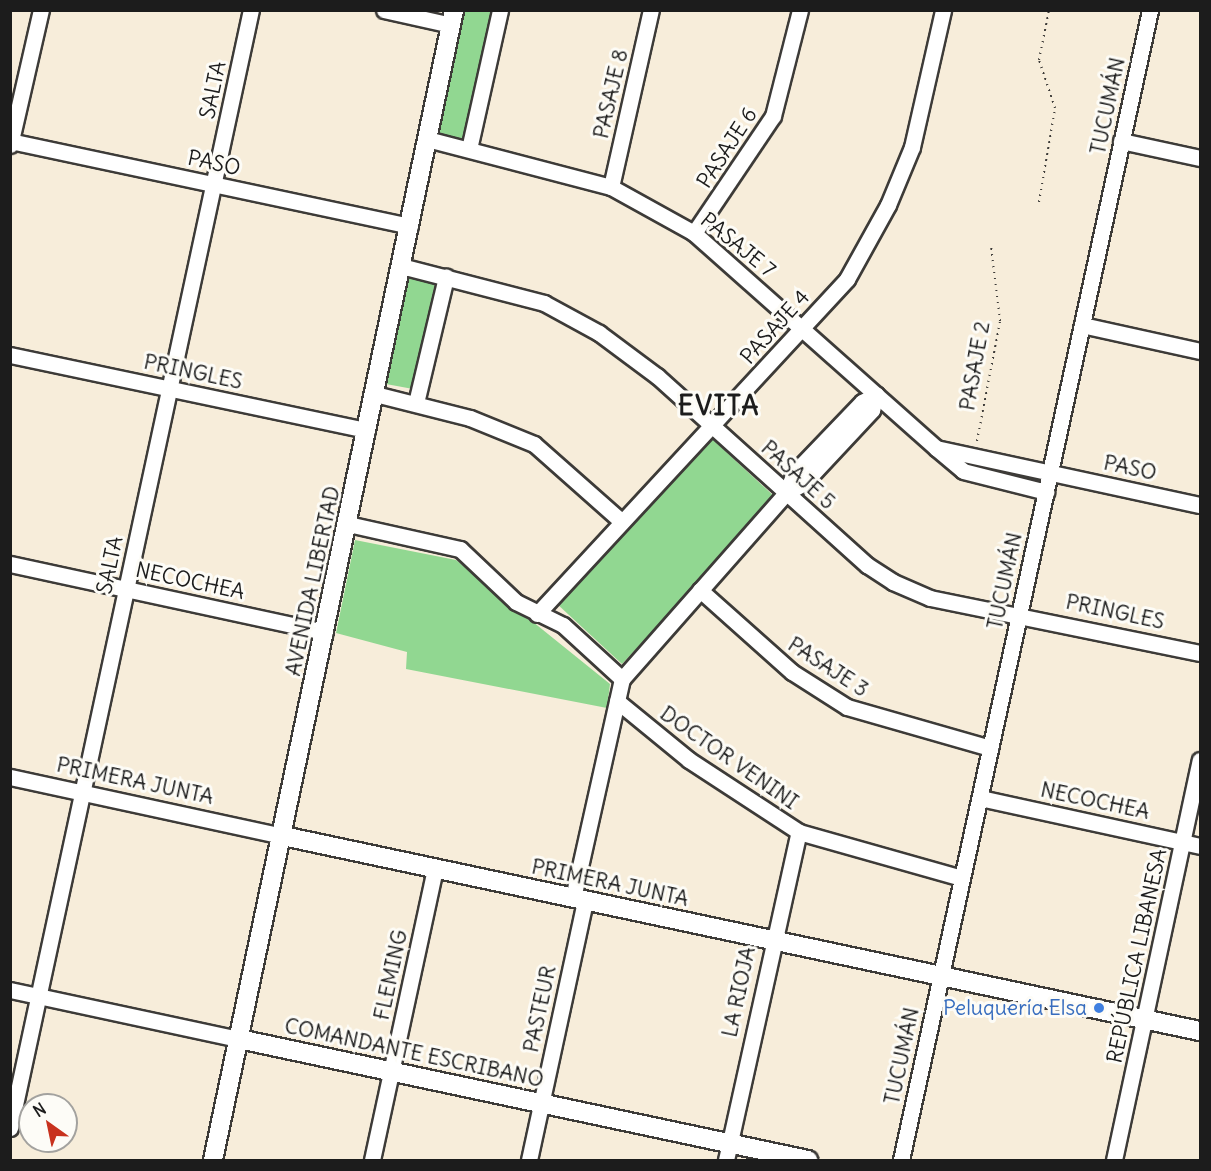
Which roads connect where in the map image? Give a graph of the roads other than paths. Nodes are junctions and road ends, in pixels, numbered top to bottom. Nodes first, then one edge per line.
1 (41, 10) edge
2 (252, 10) edge
3 (384, 10) edge
4 (500, 10) edge
5 (651, 10) edge
6 (800, 10) edge
7 (943, 10) edge
8 (1150, 10) edge
9 (453, 18) edge
10 (427, 139) junction
11 (1121, 141) junction
12 (11, 143) edge
13 (469, 149) junction
14 (1200, 158) edge
15 (214, 184) junction
16 (611, 187) junction
17 (410, 226) junction
18 (694, 233) junction
19 (401, 266) junction
20 (446, 277) junction
21 (1082, 325) junction
22 (804, 327) junction
23 (1200, 351) edge
24 (10, 355) edge
25 (170, 389) junction
26 (375, 394) junction
27 (876, 395) junction
28 (416, 403) junction
29 (712, 426) junction
30 (367, 430) junction
31 (936, 448) junction
32 (1050, 473) junction
33 (1046, 492) junction
34 (786, 493) junction
35 (1200, 505) edge
36 (621, 521) junction
37 (348, 524) junction
38 (10, 564) edge
39 (127, 589) junction
40 (700, 590) junction
41 (1020, 613) junction
42 (537, 614) junction
43 (326, 632) junction
44 (1200, 653) edge
45 (622, 679) junction
46 (616, 701) junction
47 (990, 748) junction
48 (1200, 760) edge
49 (10, 777) edge
50 (83, 793) junction
51 (980, 798) junction
52 (799, 832) junction
53 (283, 836) junction
54 (1183, 842) junction
55 (1200, 846) edge
56 (435, 869) junction
57 (962, 878) junction
58 (579, 899) junction
59 (771, 940) junction
60 (941, 976) junction
61 (10, 990) edge
62 (39, 996) junction
63 (1145, 1019) junction
64 (1200, 1031) edge
65 (239, 1039) junction
66 (391, 1071) junction
67 (541, 1104) junction
68 (10, 1128) edge
69 (728, 1152) edge
70 (213, 1161) edge
71 (372, 1161) edge
72 (529, 1161) edge
73 (808, 1161) edge
74 (901, 1161) edge
75 (1114, 1161) edge

1 - 12 street
2 - 15 street, SALTA
3 - 9 street
4 - 13 street
5 - 16 street, PASAJE 8
6 - 18 street, PASAJE 6
7 - 22 street, PASAJE 4
8 - 11 street, TUCUMÁN
9 - 10 main road, AVENIDA LIBERTAD
10 - 13 street, PASAJE 7
10 - 17 main road, AVENIDA LIBERTAD
11 - 14 street
11 - 21 street, TUCUMÁN
12 - 15 street, PASO
13 - 16 street, PASAJE 7
15 - 17 street, PASO
15 - 25 street, SALTA
16 - 18 street, PASAJE 7
17 - 19 main road, AVENIDA LIBERTAD
18 - 22 street, PASAJE 7
19 - 20 street, PASAJE 5
19 - 26 main road, AVENIDA LIBERTAD
20 - 28 street
20 - 29 street, PASAJE 5
21 - 23 street
21 - 32 street, TUCUMÁN
22 - 27 street, PASAJE 7
22 - 29 street, PASAJE 4
24 - 25 street, PRINGLES
25 - 30 street, PRINGLES
25 - 39 street, SALTA
26 - 28 street
26 - 30 main road, AVENIDA LIBERTAD
27 - 31 street, PASAJE 7
27 - 34 street
28 - 36 street
29 - 34 street, PASAJE 5
29 - 36 street, PASAJE 4
30 - 37 main road, AVENIDA LIBERTAD
31 - 32 street
31 - 33 street, PASAJE 7
32 - 33 street, TUCUMÁN
32 - 35 street, PASO
33 - 41 street, TUCUMÁN
34 - 40 street
34 - 41 street, PASAJE 5
36 - 42 street, PASAJE 4
37 - 42 street
37 - 43 main road, AVENIDA LIBERTAD
38 - 39 street, NECOCHEA
39 - 43 street, NECOCHEA
39 - 50 street, SALTA
40 - 45 street
40 - 47 street, PASAJE 3
41 - 44 street, PRINGLES
41 - 47 street, TUCUMÁN
42 - 45 street
43 - 53 main road, AVENIDA LIBERTAD
45 - 46 street, PASTEUR
46 - 52 street, DOCTOR VENINI
46 - 58 street, PASTEUR
47 - 51 street, TUCUMÁN
48 - 54 street, REPÚBLICA LIBANESA
49 - 50 street, PRIMERA JUNTA
50 - 53 street, PRIMERA JUNTA
50 - 62 street, SALTA
51 - 54 street, NECOCHEA
51 - 57 street, TUCUMÁN
52 - 57 street, DOCTOR VENINI
52 - 59 street, LA RIOJA
53 - 56 main road, PRIMERA JUNTA
53 - 65 main road, AVENIDA LIBERTAD
54 - 55 street, NECOCHEA
54 - 63 street, REPÚBLICA LIBANESA
56 - 58 main road, PRIMERA JUNTA
56 - 66 street, FLEMING
57 - 60 street, TUCUMÁN
58 - 59 main road, PRIMERA JUNTA
58 - 67 street, PASTEUR
59 - 60 main road, PRIMERA JUNTA
59 - 69 street, LA RIOJA
60 - 63 main road, PRIMERA JUNTA
60 - 74 street, TUCUMÁN
61 - 62 street, COMANDANTE ESCRIBANO
62 - 65 street, COMANDANTE ESCRIBANO
62 - 68 street, SALTA
63 - 64 main road, PRIMERA JUNTA
63 - 75 street, REPÚBLICA LIBANESA
65 - 66 main road, COMANDANTE ESCRIBANO
65 - 70 main road, AVENIDA LIBERTAD
66 - 67 main road, COMANDANTE ESCRIBANO
66 - 71 street, FLEMING
67 - 69 main road, COMANDANTE ESCRIBANO
67 - 72 street, PASTEUR
69 - 73 main road, COMANDANTE ESCRIBANO

